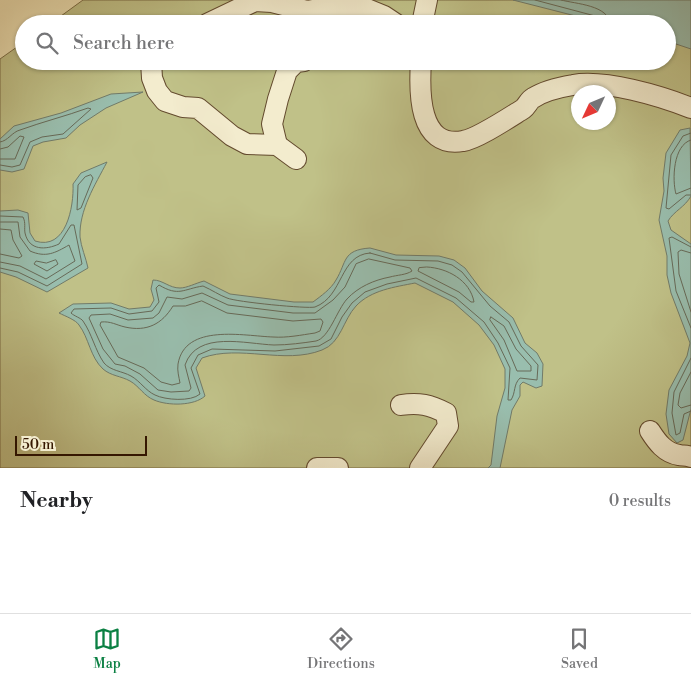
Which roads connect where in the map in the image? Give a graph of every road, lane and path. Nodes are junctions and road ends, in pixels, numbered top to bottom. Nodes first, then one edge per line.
1 (427, 0) edge
2 (226, 15) edge
3 (381, 15) edge
4 (424, 15) edge
5 (152, 70) edge
6 (288, 70) edge
7 (421, 70) edge
8 (691, 108) edge
9 (277, 145) junction
10 (296, 159) dead end
11 (401, 405) dead end
12 (650, 431) dead end
13 (691, 457) edge
14 (317, 468) edge
15 (338, 468) edge
16 (420, 468) edge

1 - 4 lane
2 - 3 lane
5 - 9 lane
6 - 9 lane
7 - 8 lane
9 - 10 lane
11 - 16 lane
12 - 13 lane
14 - 15 lane

